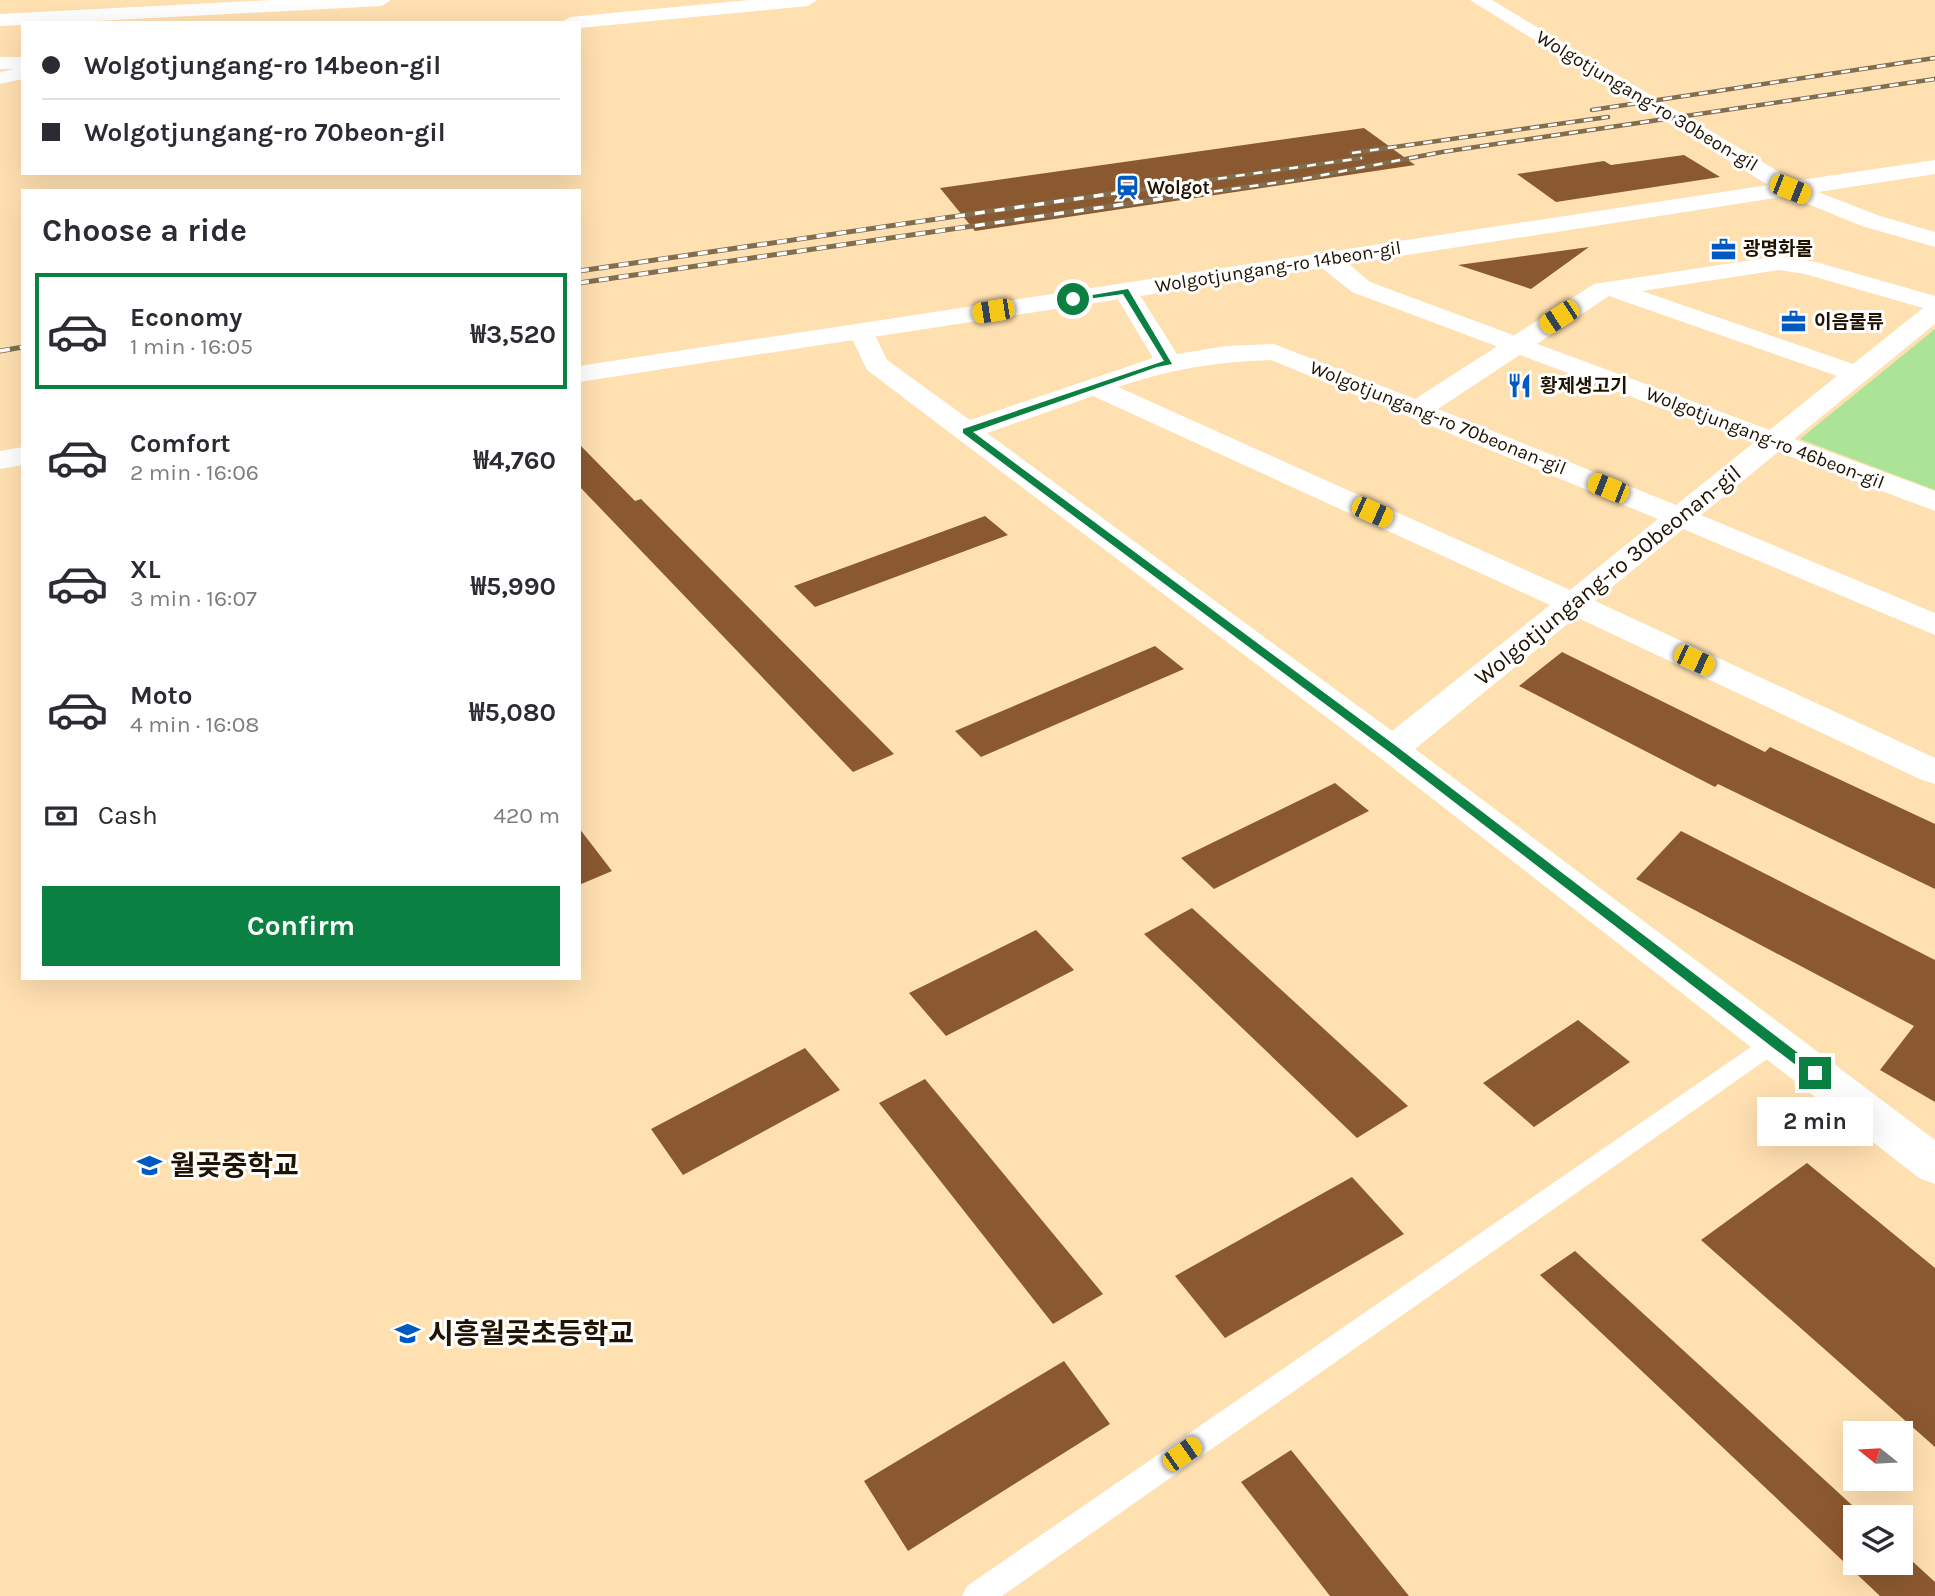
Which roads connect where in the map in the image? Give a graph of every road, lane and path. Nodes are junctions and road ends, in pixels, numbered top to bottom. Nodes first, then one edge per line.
1 (217, 0) edge
2 (382, 0) edge
3 (808, 0) edge
4 (1479, 0) edge
5 (0, 10) edge
6 (0, 20) edge
7 (581, 22) edge
8 (0, 63) edge
9 (21, 63) edge
10 (21, 73) edge
11 (0, 78) edge
12 (1935, 167) edge
13 (1790, 189) junction
14 (1935, 240) edge
15 (1328, 260) junction
16 (1611, 288) junction
17 (1125, 291) junction
18 (1935, 304) edge
19 (1935, 311) edge
20 (862, 332) junction
21 (1516, 345) junction
22 (1170, 363) junction
23 (581, 374) edge
24 (1856, 374) junction
25 (1096, 387) junction
26 (1417, 410) junction
27 (966, 431) junction
28 (1775, 442) junction
29 (21, 456) edge
30 (0, 460) edge
31 (1935, 502) edge
32 (1680, 517) junction
33 (1573, 604) junction
34 (1935, 625) edge
35 (1392, 749) junction
36 (1935, 772) edge
37 (1775, 1042) junction
38 (1935, 1165) edge
39 (977, 1596) edge

1 - 5 main road
2 - 6 main road
3 - 7 main road
4 - 13 main road, Wolgotjungang-ro 30beon-gil
8 - 9 main road
10 - 11 main road
12 - 13 main road, Wolgotjungang-ro 14beon-gil
13 - 14 main road, Wolgotjungang-ro 30beon-gil
13 - 15 main road, Wolgotjungang-ro 14beon-gil
15 - 17 main road, Wolgotjungang-ro 14beon-gil
15 - 21 main road, Wolgotjungang-ro 46beon-gil
16 - 18 street
16 - 21 street
16 - 24 street
17 - 20 main road, Wolgotjungang-ro 14beon-gil
17 - 22 street
19 - 24 street, Wolgotjungang-ro 30beonan-gil
20 - 23 main road, Wolgotjungang-ro 14beon-gil
20 - 27 street
21 - 26 street
21 - 28 main road, Wolgotjungang-ro 46beon-gil
22 - 25 street, Wolgotjungang-ro 70beonan-gil
22 - 26 street, Wolgotjungang-ro 70beonan-gil
24 - 28 street, Wolgotjungang-ro 30beonan-gil
25 - 27 street, Wolgotjungang-ro 70beonan-gil
25 - 33 street
26 - 32 street, Wolgotjungang-ro 70beonan-gil
27 - 35 street
28 - 31 main road, Wolgotjungang-ro 46beon-gil
28 - 32 street, Wolgotjungang-ro 30beonan-gil
29 - 30 main road
32 - 33 street, Wolgotjungang-ro 30beonan-gil
32 - 34 street, Wolgotjungang-ro 70beonan-gil
33 - 35 street, Wolgotjungang-ro 30beonan-gil
33 - 36 street
35 - 37 street
37 - 38 street
37 - 39 lane

